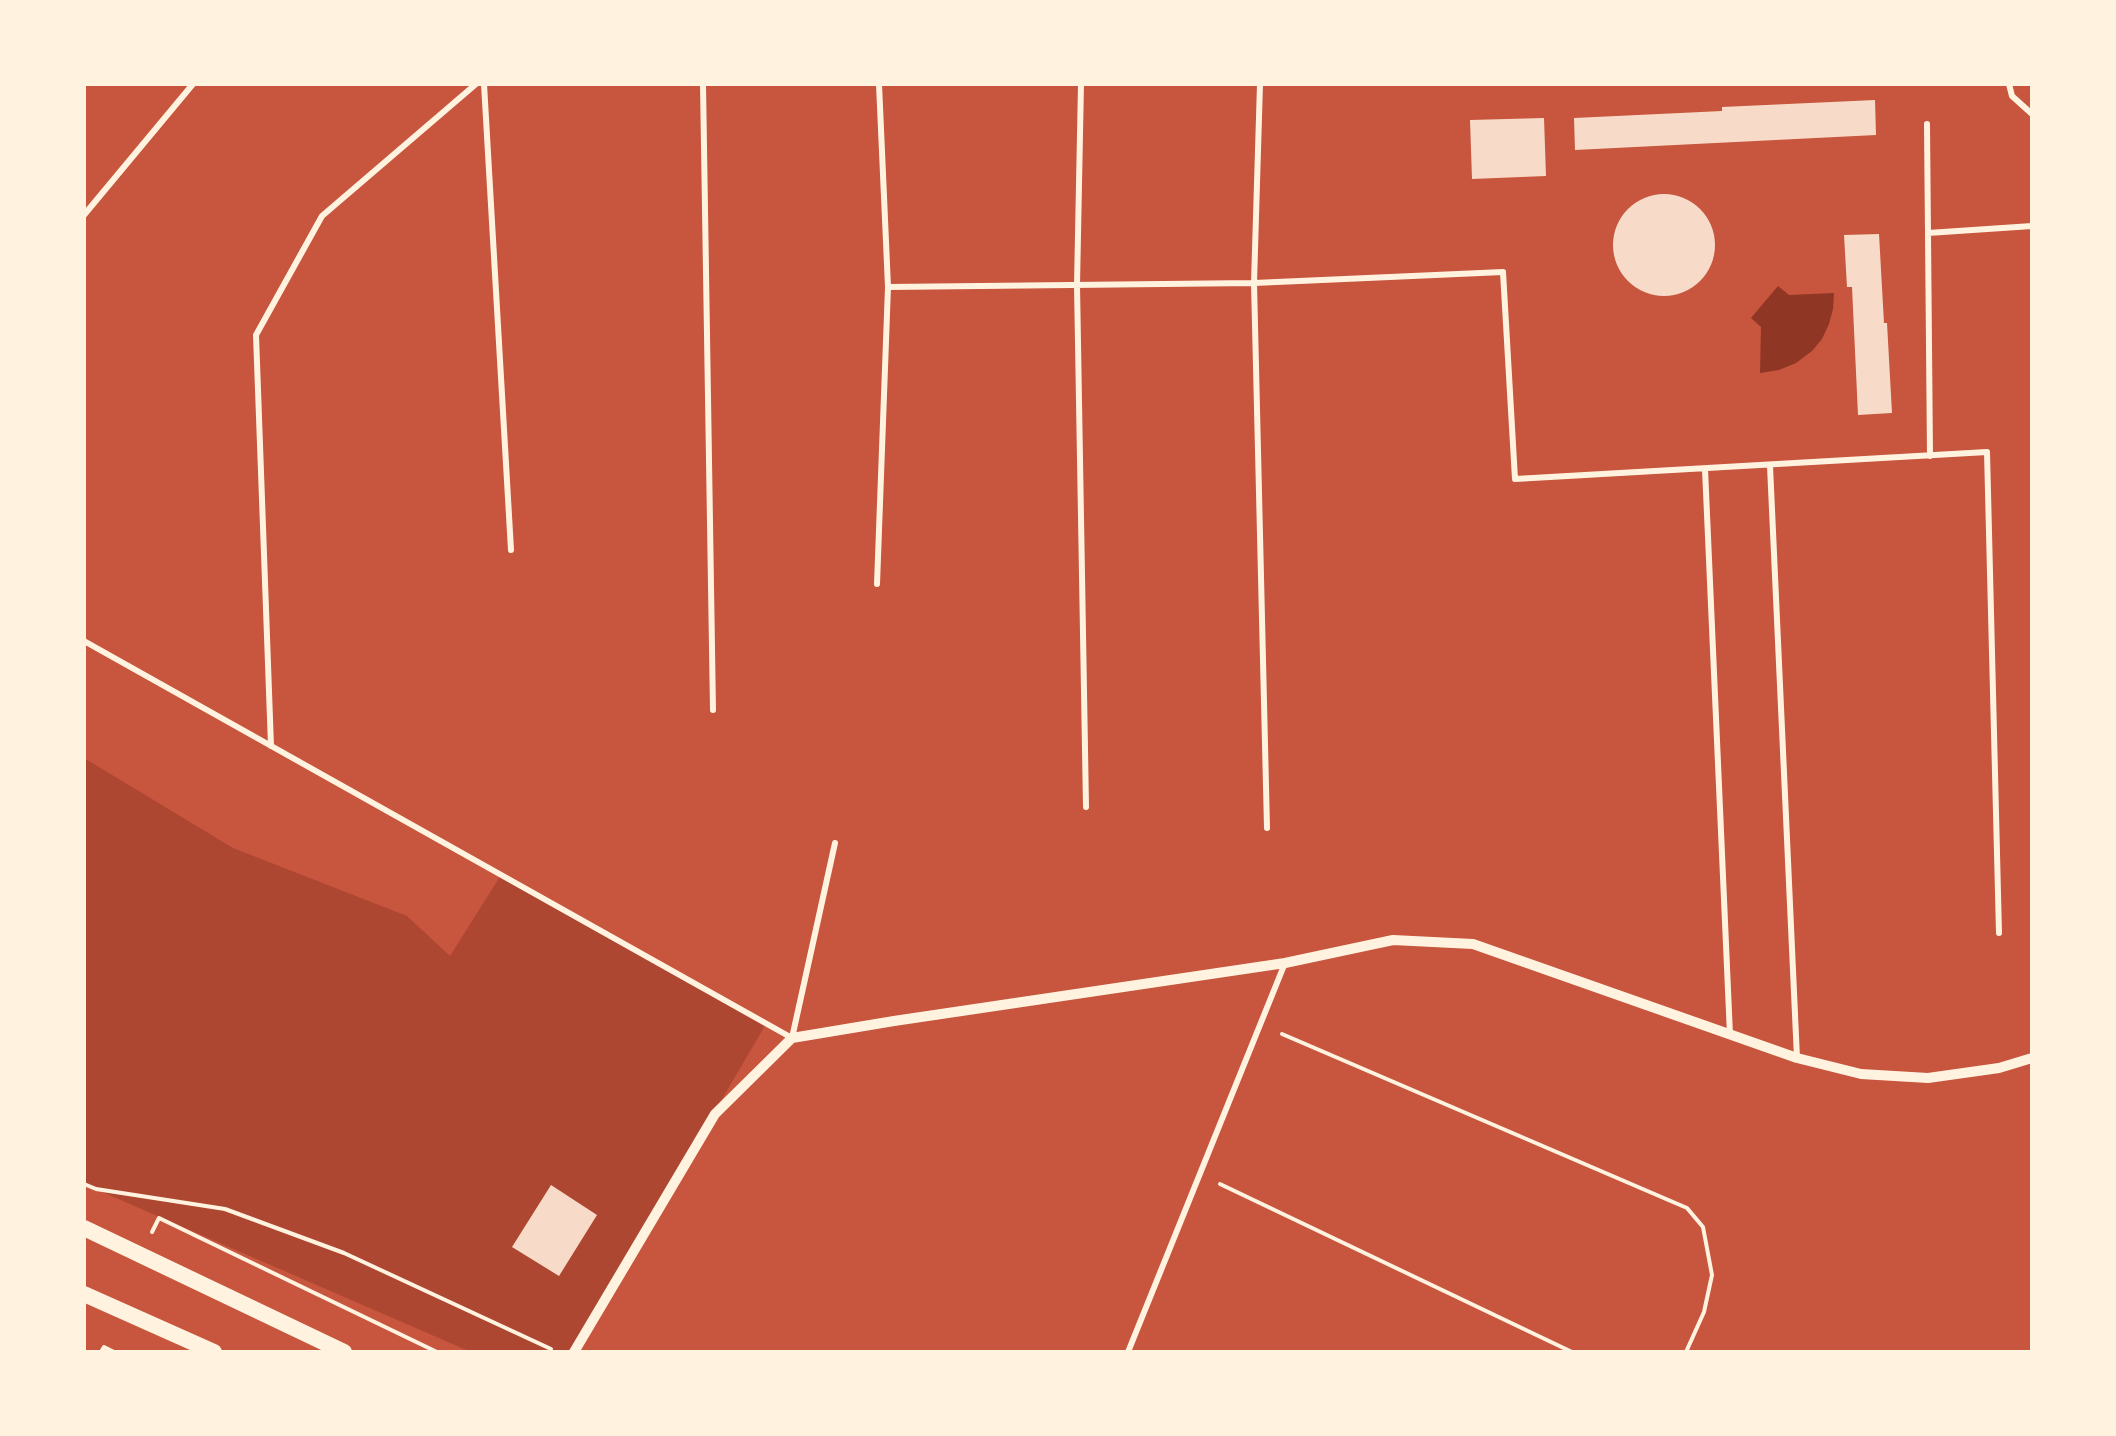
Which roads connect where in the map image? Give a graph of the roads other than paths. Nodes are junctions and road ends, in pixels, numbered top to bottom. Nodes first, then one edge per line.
1 (193, 84) edge
2 (476, 84) edge
3 (484, 84) edge
4 (703, 84) edge
5 (879, 84) edge
6 (1081, 84) edge
7 (1260, 84) edge
8 (2009, 84) edge
9 (2032, 114) edge
10 (1927, 124) dead end
11 (84, 215) edge
12 (2032, 226) edge
13 (1928, 233) junction
14 (1254, 283) junction
15 (1077, 285) junction
16 (888, 286) junction
17 (1930, 456) junction
18 (1770, 466) junction
19 (1705, 469) junction
20 (511, 550) dead end
21 (877, 584) dead end
22 (84, 641) edge
23 (713, 710) dead end
24 (272, 746) junction
25 (1086, 807) dead end
26 (1267, 828) dead end
27 (835, 843) dead end
28 (1999, 933) dead end
29 (1286, 963) junction
30 (1730, 1035) junction
31 (792, 1038) junction
32 (1797, 1058) junction
33 (2032, 1058) edge
34 (84, 1228) edge
35 (84, 1294) edge
36 (214, 1352) edge
37 (344, 1352) edge
38 (574, 1352) edge
39 (1128, 1352) edge

1 - 11 street
2 - 24 street
3 - 20 street
4 - 23 street
5 - 16 street
6 - 15 street
7 - 14 street
8 - 9 street
10 - 13 street
12 - 13 street
13 - 17 street
14 - 15 street
14 - 19 street
14 - 26 street
15 - 16 street
15 - 25 street
16 - 21 street
17 - 18 street
17 - 28 street
18 - 19 street
18 - 32 street
19 - 30 street
22 - 24 street
24 - 31 street
27 - 31 street
29 - 30 street
29 - 31 street
29 - 39 street
30 - 32 street
31 - 38 street
32 - 33 street
34 - 37 highway
35 - 36 highway

